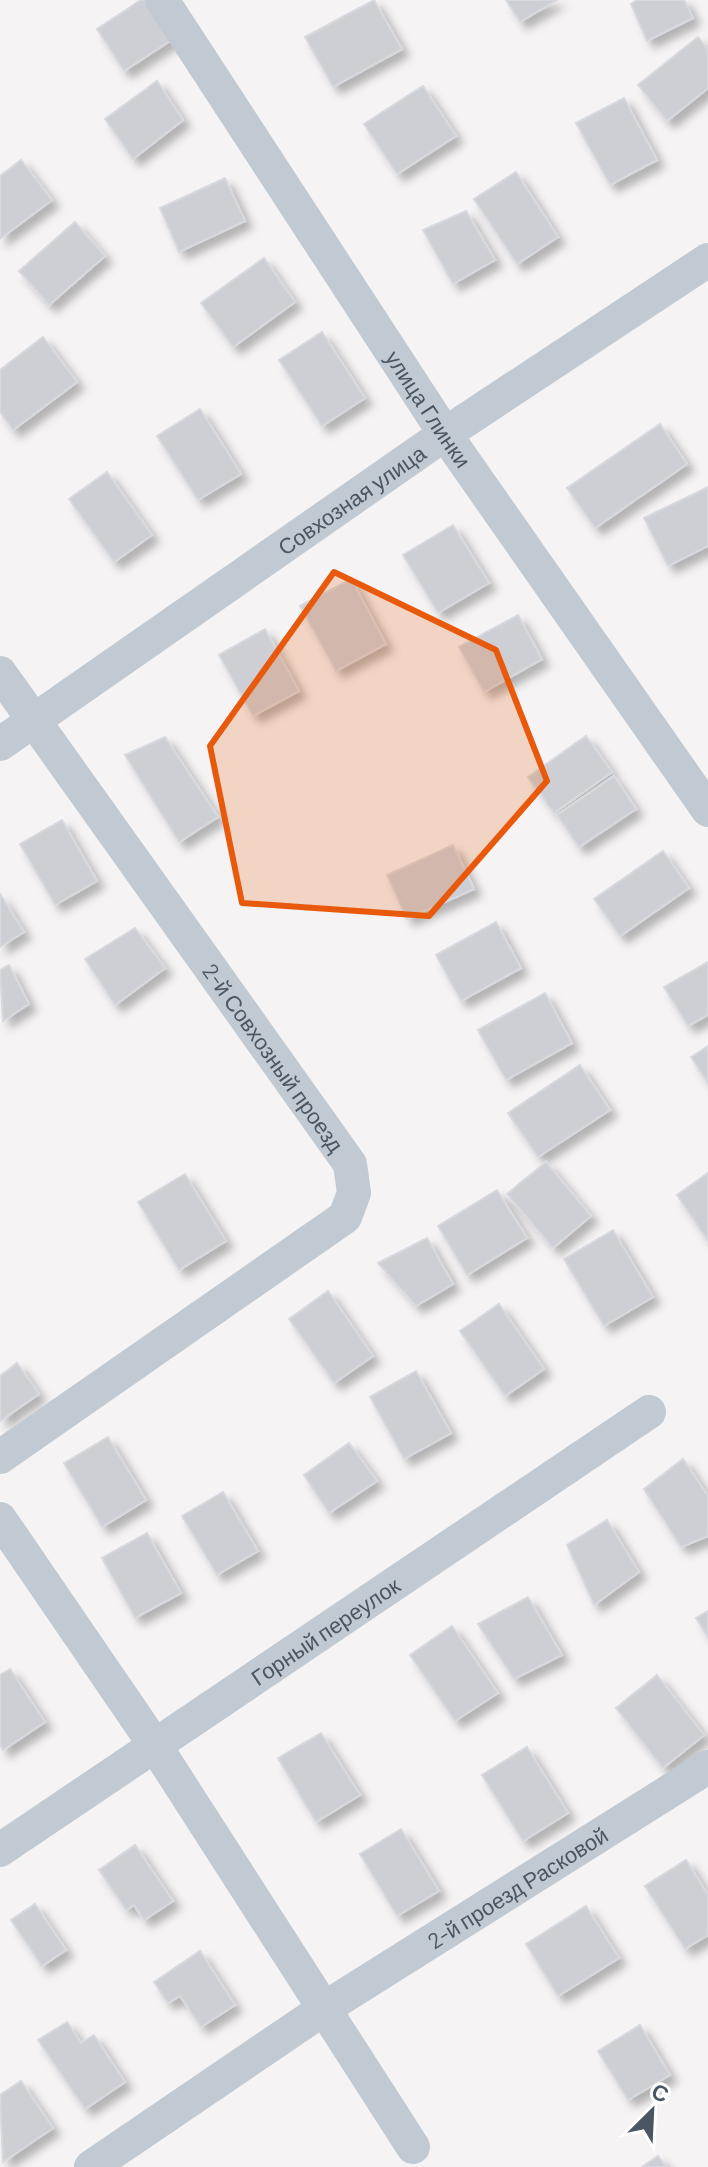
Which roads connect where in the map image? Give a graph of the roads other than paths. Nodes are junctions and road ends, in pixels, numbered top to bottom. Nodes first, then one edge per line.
1 (162, 0) edge
2 (708, 260) edge
3 (445, 434) junction
4 (0, 673) edge
5 (33, 720) junction
6 (0, 744) edge
7 (708, 810) edge
8 (649, 1412) dead end
9 (0, 1457) edge
10 (0, 1519) edge
11 (154, 1744) junction
12 (708, 1767) edge
13 (0, 1850) edge
14 (325, 2008) junction
15 (413, 2147) dead end
16 (91, 2167) edge

1 - 3 street, улица Глинки
2 - 3 street, Совхозная улица
3 - 5 street, Совхозная улица
3 - 7 street, улица Глинки
4 - 5 street, 2-й Совхозный проезд
5 - 6 street, Совхозная улица
5 - 9 street, 2-й Совхозный проезд
8 - 11 street, Горный переулок
10 - 11 street
11 - 13 street, Горный переулок
11 - 14 street
12 - 14 street, 2-й проезд Расковой
14 - 15 street
14 - 16 street, 2-й проезд Расковой

